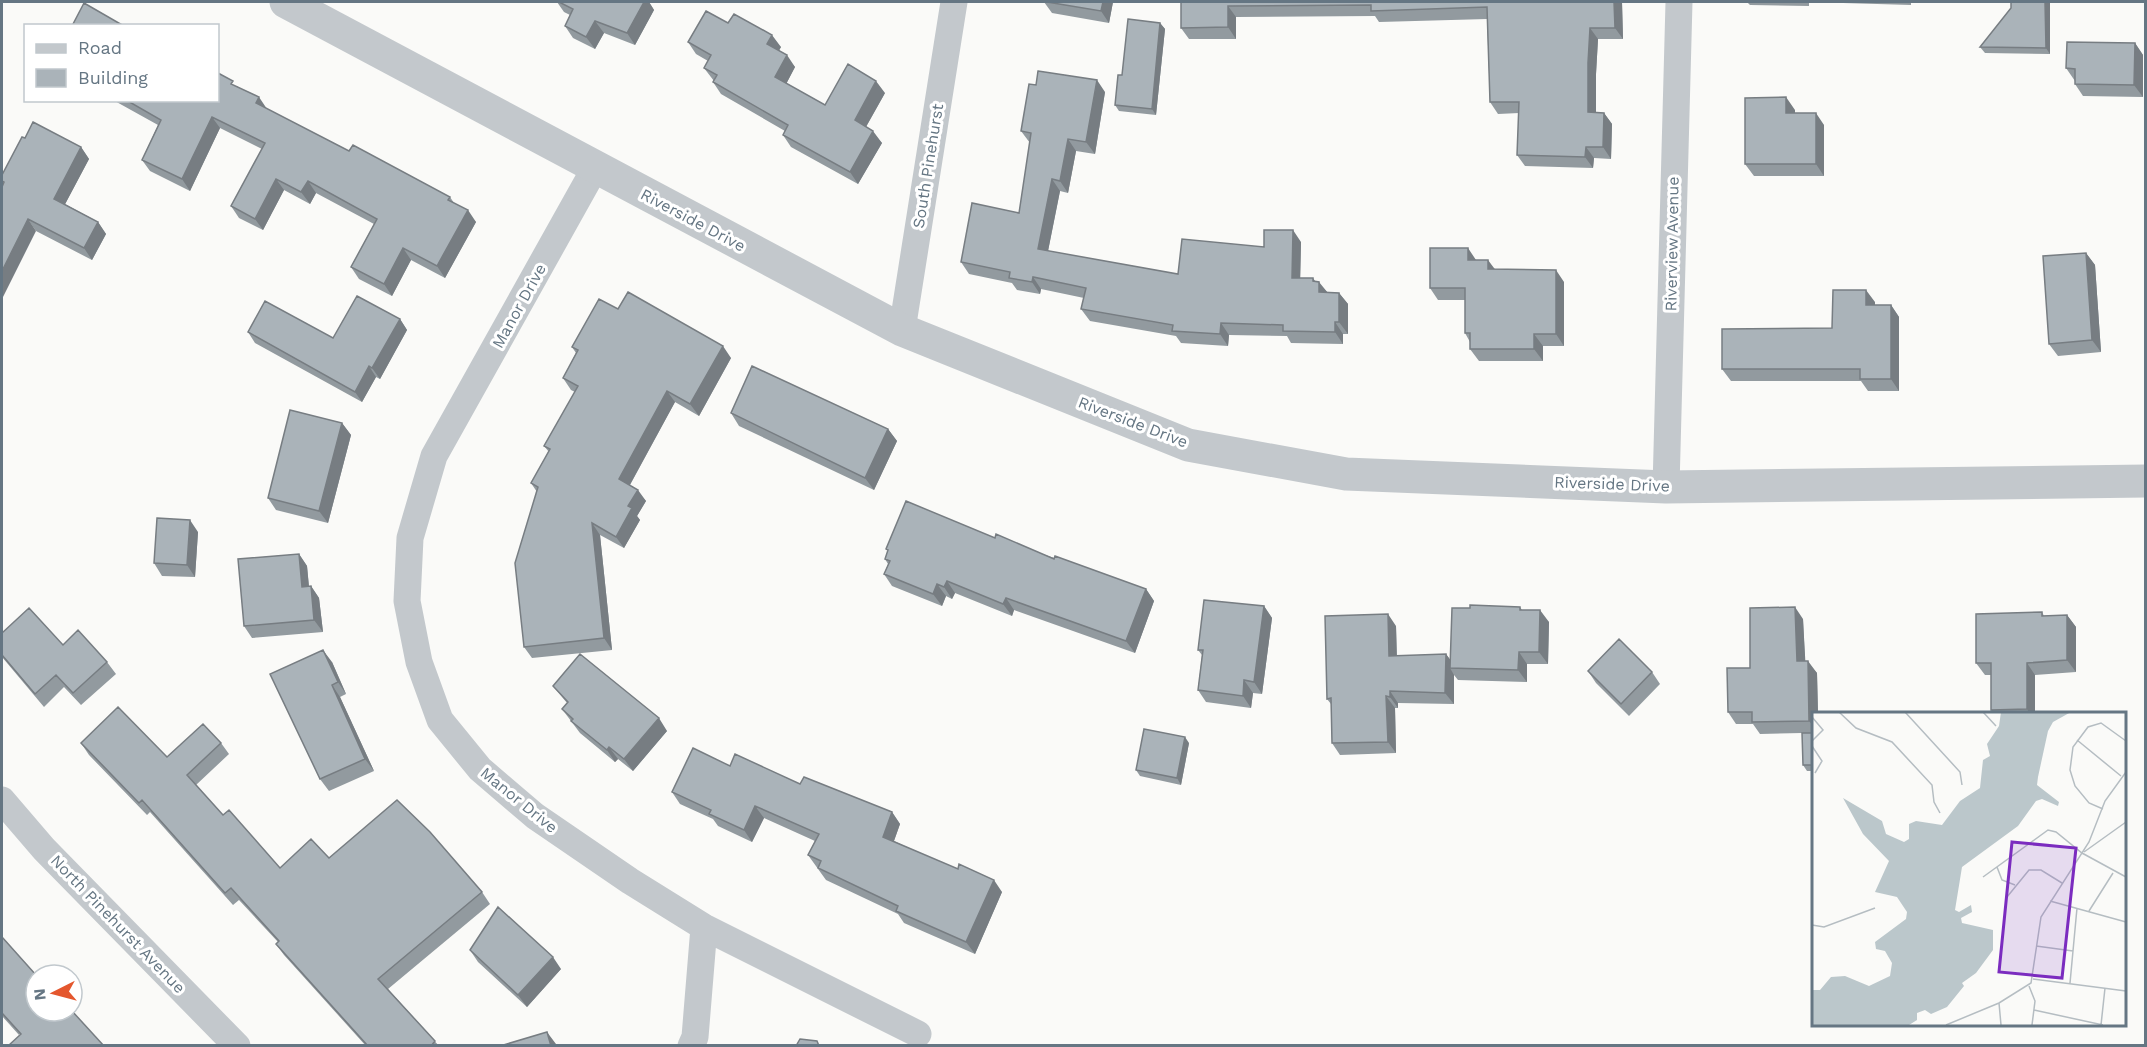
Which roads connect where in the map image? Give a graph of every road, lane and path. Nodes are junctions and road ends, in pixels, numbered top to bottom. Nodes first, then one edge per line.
1 (286, 2) edge
2 (954, 2) edge
3 (1679, 2) edge
4 (595, 168) junction
5 (902, 330) junction
6 (2145, 481) edge
7 (1666, 487) junction
8 (2, 800) edge
9 (704, 927) junction
10 (918, 1034) dead end
11 (237, 1046) edge
12 (691, 1046) edge

1 - 4 street, Riverside Drive
2 - 5 street, South Pinehurst
3 - 7 street, Riverview Avenue
4 - 5 street, Riverside Drive
4 - 9 street, Manor Drive
5 - 7 street, Riverside Drive
6 - 7 street, Riverside Drive
8 - 11 street, North Pinehurst Avenue
9 - 10 street, Manor Drive
9 - 12 street

